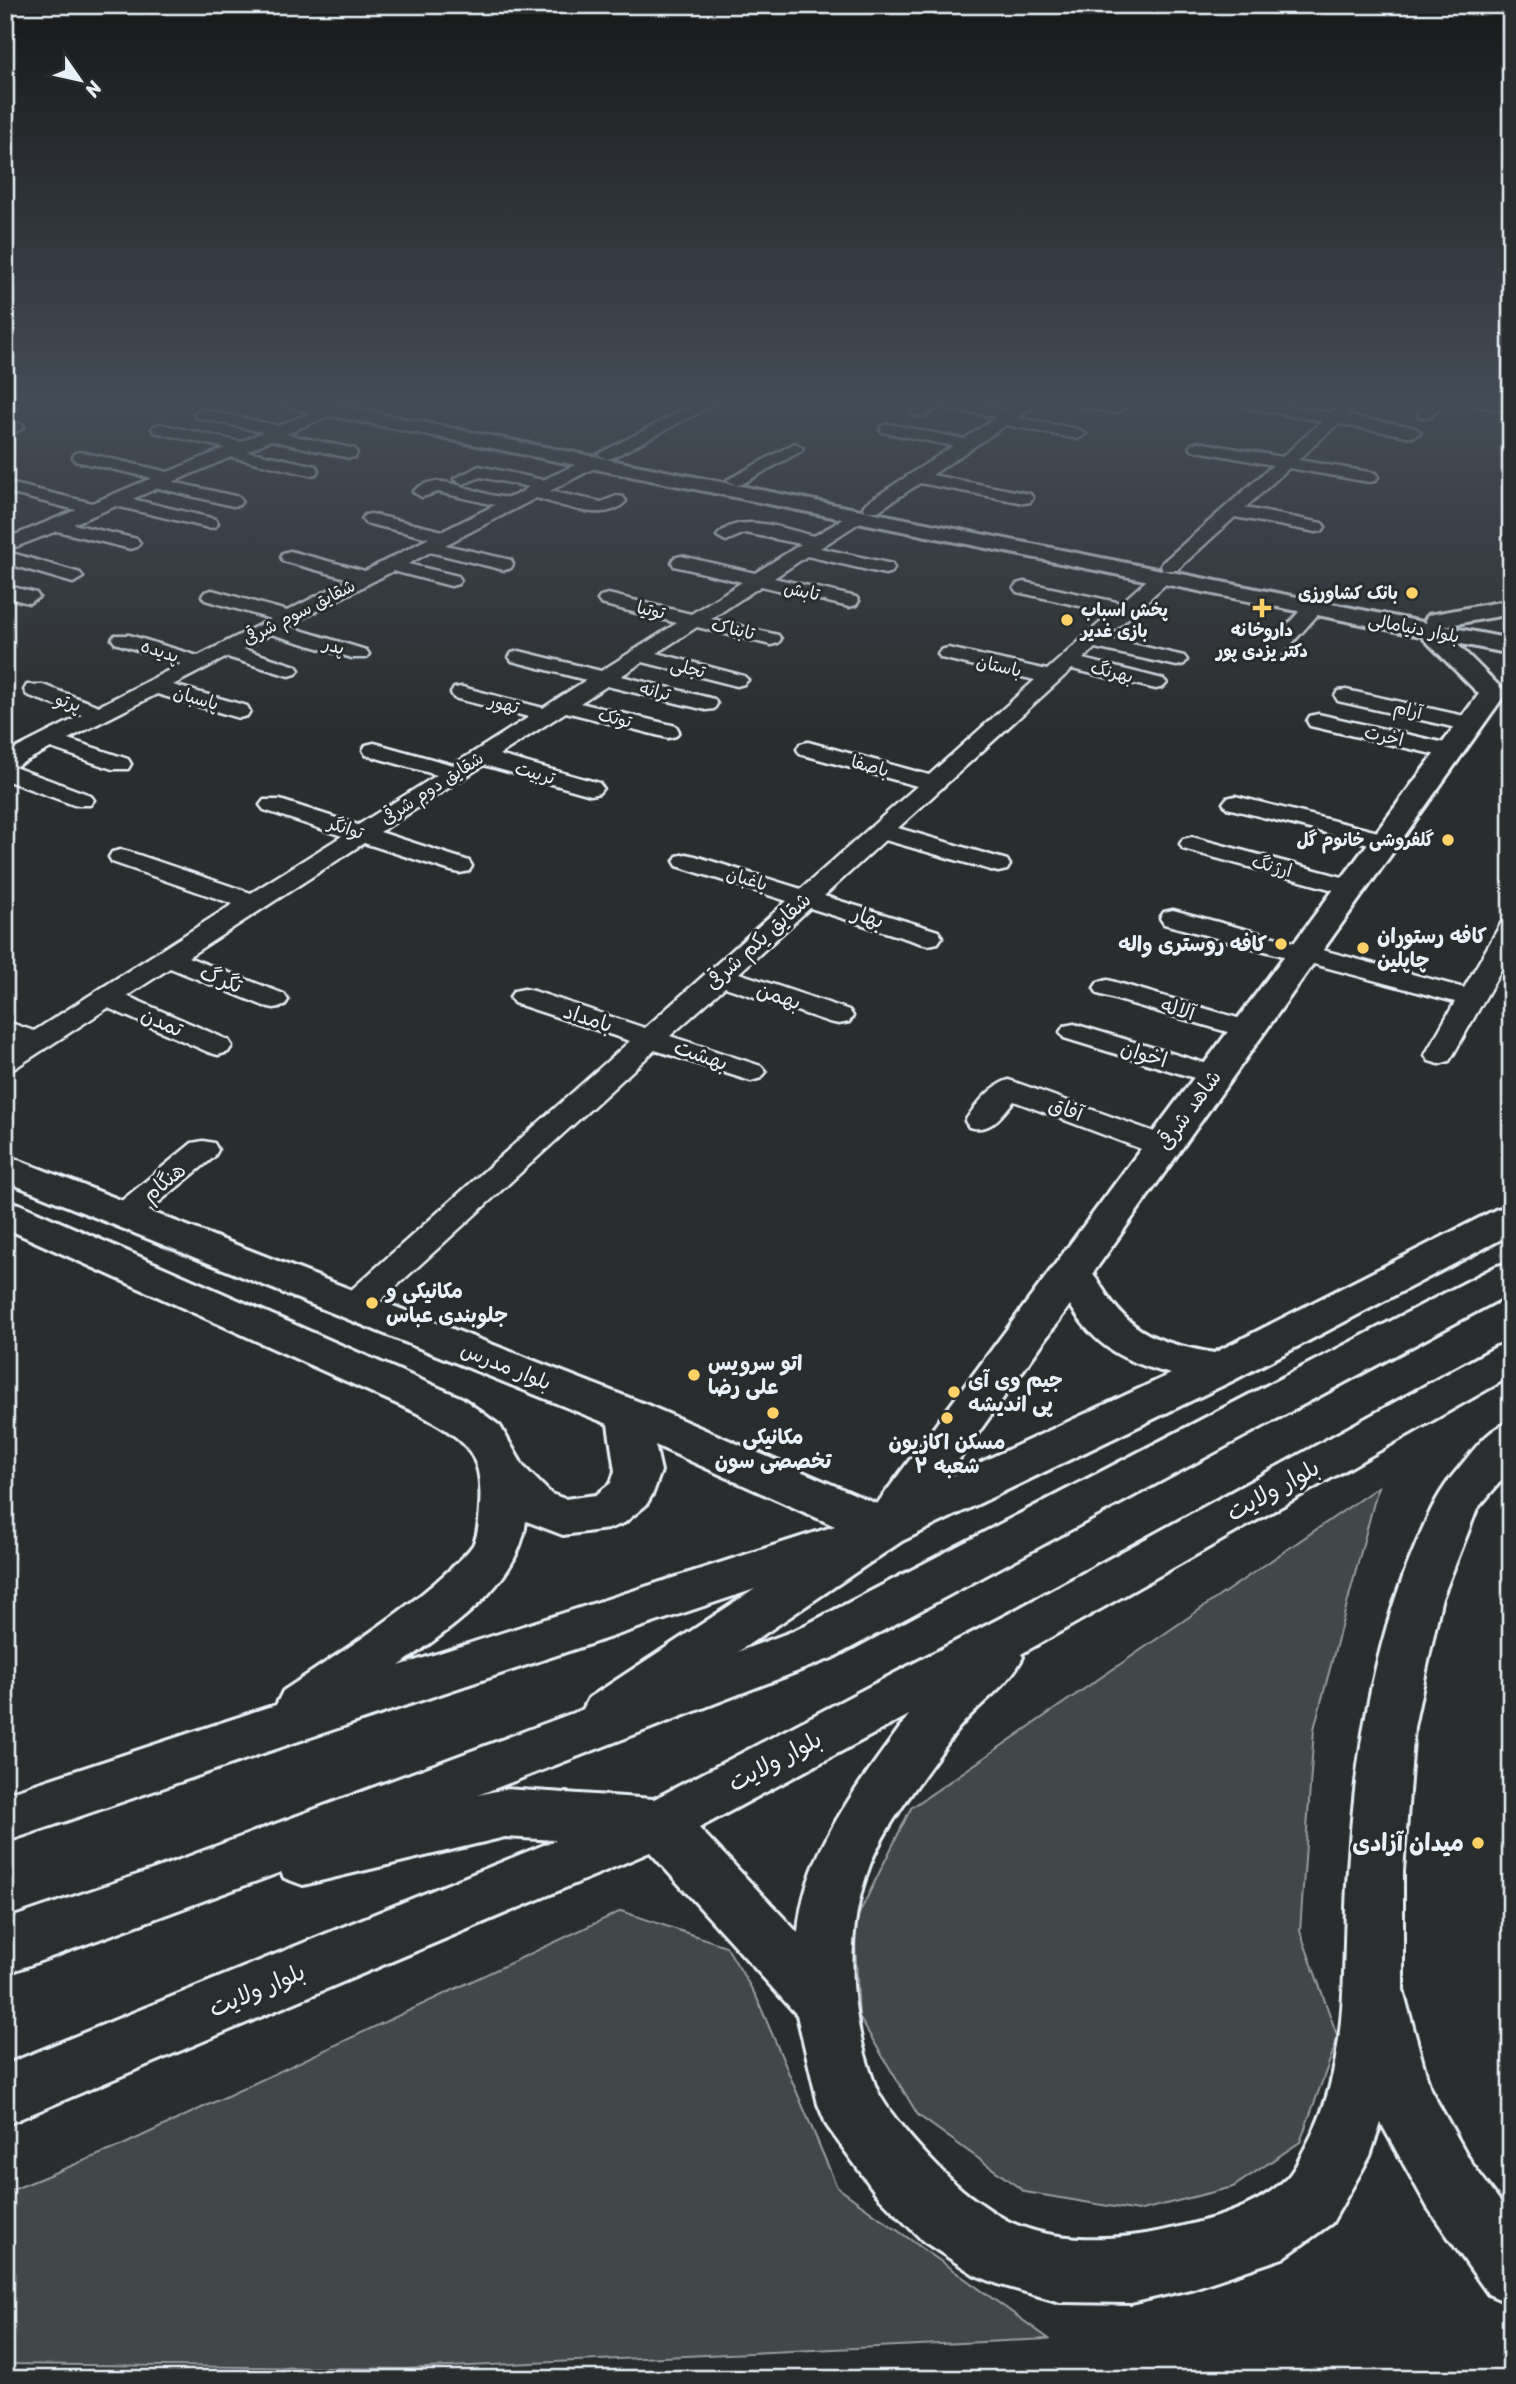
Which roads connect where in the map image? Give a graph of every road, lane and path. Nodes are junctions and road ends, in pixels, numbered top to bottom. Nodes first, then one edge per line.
1 (86, 512) edge
2 (166, 512) edge
3 (493, 512) edge
4 (863, 512) edge
5 (871, 512) edge
6 (1230, 512) edge
7 (1238, 512) edge
8 (209, 523) dead end
9 (56, 525) junction
10 (1316, 527) dead end
11 (351, 528) dead end
12 (726, 536) dead end
13 (435, 542) junction
14 (131, 543) dead end
15 (5, 546) edge
16 (810, 546) junction
17 (5, 557) edge
18 (290, 557) dead end
19 (681, 562) dead end
20 (505, 564) dead end
21 (391, 565) junction
22 (885, 568) dead end
23 (1166, 572) junction
24 (73, 577) dead end
25 (366, 577) junction
26 (451, 580) dead end
27 (756, 581) junction
28 (241, 583) dead end
29 (865, 588) dead end
30 (1024, 588) dead end
31 (5, 591) edge
32 (29, 597) dead end
33 (608, 600) dead end
34 (1511, 607) edge
35 (1313, 608) junction
36 (1125, 610) junction
37 (288, 617) junction
38 (694, 620) junction
39 (1434, 626) junction
40 (148, 627) dead end
41 (268, 627) junction
42 (1511, 635) edge
43 (771, 639) dead end
44 (1090, 641) junction
45 (1511, 647) edge
46 (224, 650) junction
47 (1273, 653) dead end
48 (359, 654) dead end
49 (948, 654) dead end
50 (639, 655) junction
51 (519, 657) dead end
52 (1177, 660) dead end
53 (198, 663) junction
54 (289, 670) dead end
55 (1059, 670) junction
56 (604, 678) junction
57 (59, 679) dead end
58 (737, 680) dead end
59 (1156, 683) dead end
60 (154, 686) junction
61 (1502, 691) edge
62 (462, 693) dead end
63 (1346, 696) dead end
64 (706, 704) dead end
65 (554, 710) junction
66 (239, 711) dead end
67 (100, 714) junction
68 (1318, 721) dead end
69 (668, 732) dead end
70 (1460, 738) junction
71 (48, 740) junction
72 (808, 749) dead end
73 (374, 750) dead end
74 (480, 757) junction
75 (5, 763) edge
76 (120, 764) dead end
77 (5, 772) edge
78 (456, 773) junction
79 (933, 783) junction
80 (590, 788) dead end
81 (82, 800) dead end
82 (1235, 803) dead end
83 (272, 805) dead end
84 (880, 831) junction
85 (362, 833) junction
86 (1385, 841) junction
87 (121, 857) dead end
88 (686, 860) dead end
89 (998, 865) dead end
90 (1177, 865) dead end
91 (460, 866) dead end
92 (1352, 887) junction
93 (807, 897) junction
94 (254, 902) junction
95 (1173, 918) dead end
96 (1511, 928) edge
97 (929, 937) dead end
98 (1303, 954) junction
99 (167, 958) junction
100 (720, 975) junction
101 (1108, 988) dead end
102 (106, 997) junction
103 (524, 998) dead end
104 (1471, 998) junction
105 (274, 1000) dead end
106 (839, 1016) dead end
107 (5, 1029) edge
108 (1248, 1030) junction
109 (1074, 1032) dead end
110 (651, 1038) junction
111 (36, 1042) junction
112 (218, 1046) dead end
113 (1438, 1055) dead end
114 (5, 1062) edge
115 (751, 1072) dead end
116 (1214, 1075) junction
117 (980, 1121) dead end
118 (1163, 1146) junction
119 (203, 1150) dead end
120 (5, 1167) edge
121 (5, 1213) edge
122 (125, 1214) junction
123 (1511, 1218) edge
124 (1072, 1272) junction
125 (1511, 1276) edge
126 (354, 1306) junction
127 (1511, 1357) edge
128 (1219, 1368) junction
129 (629, 1415) junction
130 (1511, 1438) edge
131 (505, 1476) junction
132 (885, 1528) junction
133 (1029, 1626) junction
134 (269, 1729) junction
135 (572, 1737) junction
136 (5, 1818) edge
137 (659, 1824) junction
138 (155, 1895) junction
139 (5, 1947) edge
140 (1374, 1990) junction
141 (823, 2001) junction
142 (5, 2095) edge
143 (1511, 2271) edge

1 - 9 street
2 - 8 street
3 - 13 street, شقایق سوم شرقی
4 - 16 street, شقایق دوم شرقی
5 - 23 main road, بلوار دنیامالی
6 - 23 street, شقایق یکم شرقی
7 - 10 street
9 - 14 street
9 - 15 street
11 - 13 street
12 - 16 street
13 - 20 street
13 - 21 street, شقایق سوم شرقی
16 - 22 street
16 - 27 street, شقایق دوم شرقی
17 - 24 street
18 - 25 street
19 - 27 street, تابش
21 - 25 street, شقایق سوم شرقی
21 - 26 street
23 - 35 main road, بلوار دنیامالی
23 - 36 street, شقایق یکم شرقی
23 - 39 main road, بلوار دنیامالی
25 - 37 street, شقایق سوم شرقی
27 - 29 street, تابش
27 - 38 street, شقایق دوم شرقی
28 - 37 street
30 - 36 street
31 - 32 street
33 - 38 street, توتیا
34 - 39 main road
35 - 39 main road, بلوار دنیامالی
35 - 47 street
36 - 44 street, شقایق یکم شرقی
37 - 41 street, شقایق سوم شرقی
38 - 43 street, تابناک
38 - 50 street, شقایق دوم شرقی
39 - 42 main road, بلوار دنیامالی
39 - 45 main road, بلوار دنیامالی
39 - 61 main road
40 - 53 street, پدیده
41 - 46 street, شقایق سوم شرقی
41 - 48 street, پدر
44 - 52 street
44 - 55 street, شقایق یکم شرقی
46 - 53 street, شقایق سوم شرقی
46 - 54 street
49 - 55 street, باستان
50 - 56 street, شقایق دوم شرقی
50 - 58 street, تجلی
51 - 56 street, ترانه
53 - 60 street, شقایق سوم شرقی
55 - 59 street, بهرنگ
55 - 79 street, شقایق یکم شرقی
56 - 64 street, ترانه
56 - 65 street, شقایق دوم شرقی
57 - 67 street, پرتو
60 - 66 street, پاسبان
60 - 67 street, شقایق سوم شرقی
61 - 70 main road, شاهد شرقی
62 - 65 street, تهور
63 - 70 street, آرام
65 - 69 street, توتک
65 - 74 street, شقایق دوم شرقی
67 - 71 street, شقایق سوم شرقی
68 - 70 street, اخرت
70 - 86 main road, شاهد شرقی
71 - 75 street, شقایق سوم شرقی
71 - 76 street
72 - 79 street, باصفا
73 - 78 street
74 - 78 street, شقایق دوم شرقی
74 - 80 street, تربیت
77 - 81 street
78 - 85 street, شقایق دوم شرقی
79 - 84 street, شقایق یکم شرقی
82 - 86 street
83 - 85 street, توانگر
84 - 89 street
84 - 93 street, شقایق یکم شرقی
85 - 91 street, توانگر
85 - 94 street, شقایق دوم شرقی
86 - 92 main road, شاهد شرقی
87 - 94 street
88 - 93 street, باغبان
90 - 92 street, ارژنگ
92 - 98 main road, شاهد شرقی
93 - 97 street, بهار
93 - 100 street, شقایق یکم شرقی
94 - 99 street, شقایق دوم شرقی
95 - 98 street
96 - 104 street
98 - 104 street
98 - 108 main road, شاهد شرقی
99 - 102 street, شقایق دوم شرقی
99 - 105 street, تگرگ
100 - 106 street, بهمن
100 - 110 street, شقایق یکم شرقی
101 - 108 street, آلاله
102 - 111 street, شقایق دوم شرقی
102 - 112 street, تمدن
103 - 110 street, بامداد
104 - 113 street
107 - 111 street
108 - 116 main road, شاهد شرقی
109 - 116 street, اخوان
110 - 115 street, بهشت
110 - 126 street, شقایق یکم شرقی
111 - 114 street, شقایق دوم شرقی
116 - 118 main road, شاهد شرقی
117 - 118 street, آفاق
118 - 124 main road, شاهد شرقی
119 - 122 street, هنگام
120 - 122 main road, بلوار مدرس
121 - 131 main road
122 - 126 main road, بلوار مدرس
123 - 128 main road
124 - 128 main road
124 - 132 main road, شاهد شرقی
125 - 135 main road
126 - 129 main road, بلوار مدرس
127 - 133 main road, بلوار ولایت
128 - 132 main road
129 - 131 main road
129 - 132 main road, بلوار مدرس
130 - 140 main road
131 - 134 main road
132 - 134 main road
132 - 135 main road
133 - 137 main road, بلوار ولایت
133 - 141 main road
134 - 136 main road
135 - 138 main road
137 - 138 main road
137 - 141 main road
137 - 142 main road, بلوار ولایت
138 - 139 main road
140 - 141 main road
140 - 143 main road

